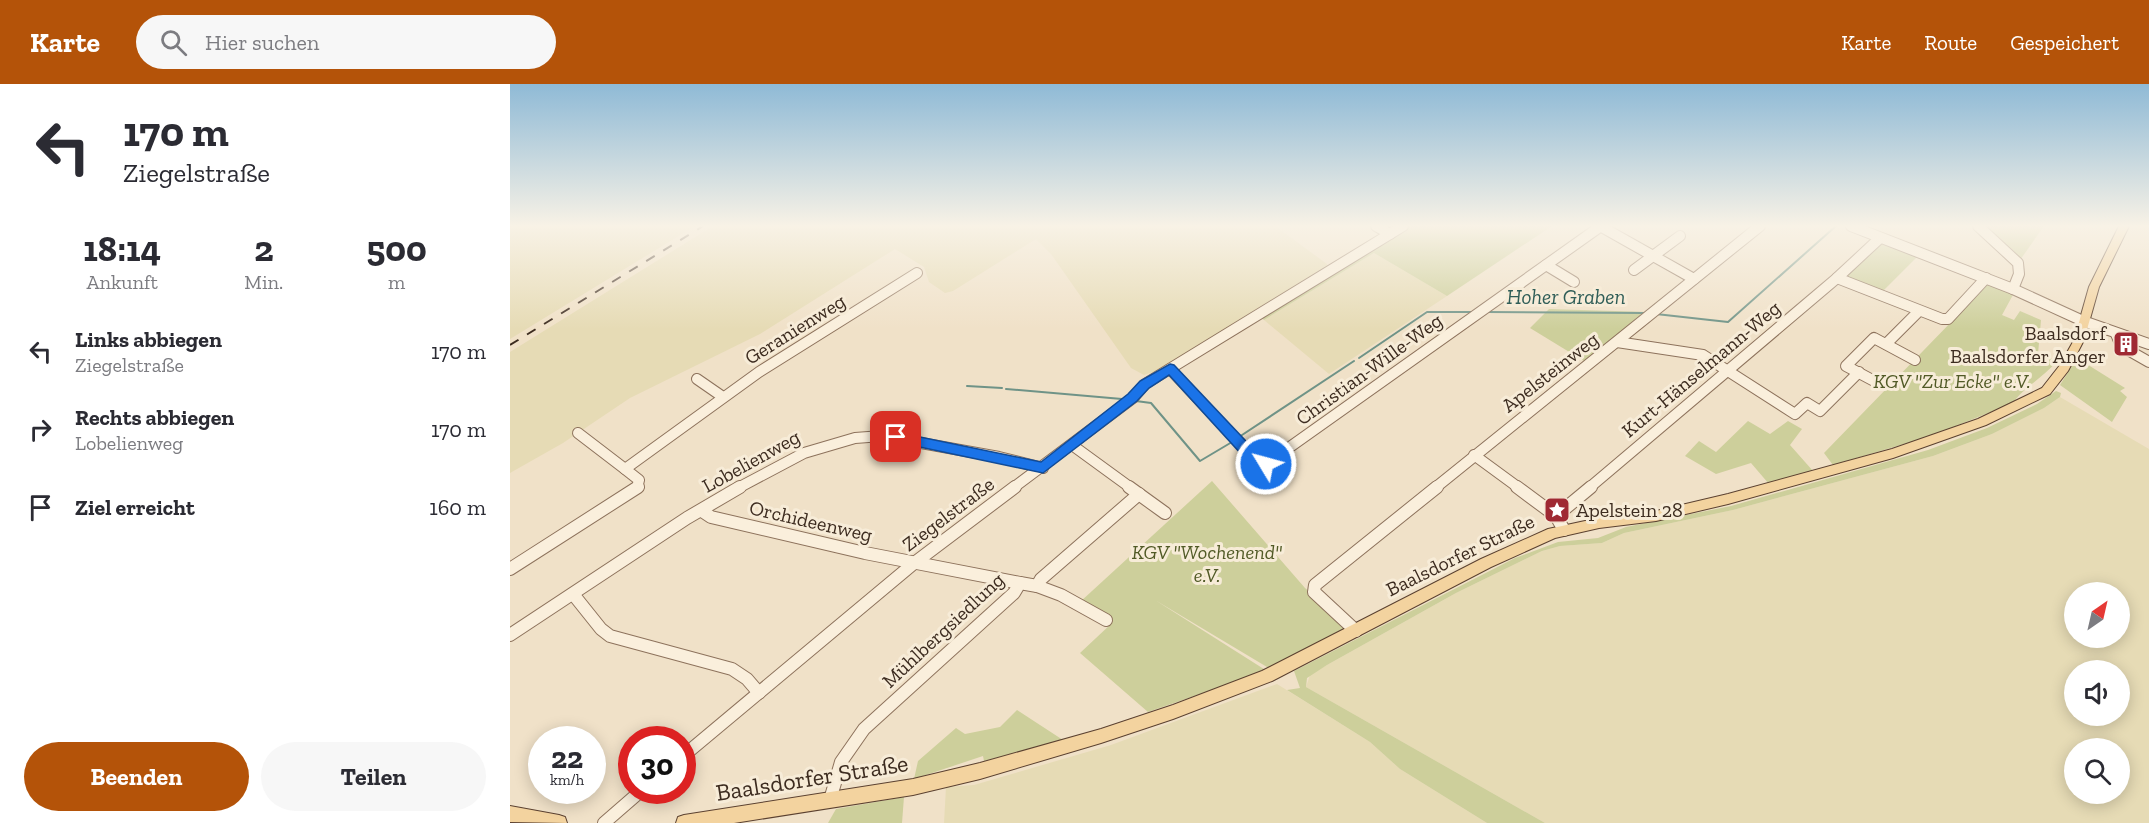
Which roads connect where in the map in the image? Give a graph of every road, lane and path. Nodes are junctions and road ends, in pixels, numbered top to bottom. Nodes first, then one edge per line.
1 (1347, 260) edge
2 (1552, 260) edge
3 (1647, 260) edge
4 (1661, 260) edge
5 (1717, 260) edge
6 (1856, 260) edge
7 (1940, 260) edge
8 (2015, 260) edge
9 (2107, 260) edge
10 (1546, 265) junction
11 (1634, 270) dead end
12 (916, 273) dead end
13 (1582, 275) dead end
14 (1837, 278) junction
15 (1986, 278) junction
16 (1694, 279) junction
17 (2013, 289) junction
18 (1919, 311) junction
19 (2083, 321) junction
20 (2117, 338) junction
21 (1617, 342) junction
22 (1886, 344) junction
23 (2149, 344) edge
24 (1915, 360) dead end
25 (2149, 362) edge
26 (1170, 369) junction
27 (1727, 370) junction
28 (1859, 372) junction
29 (697, 379) dead end
30 (1878, 383) dead end
31 (723, 397) junction
32 (578, 434) dead end
33 (1072, 445) junction
34 (1474, 455) junction
35 (1043, 468) junction
36 (625, 469) junction
37 (1139, 494) junction
38 (702, 511) junction
39 (1165, 513) dead end
40 (1556, 516) junction
41 (1564, 530) junction
42 (913, 564) junction
43 (510, 570) edge
44 (1020, 583) junction
45 (1037, 586) junction
46 (573, 594) junction
47 (1106, 620) dead end
48 (1356, 631) junction
49 (510, 635) edge
50 (759, 693) junction
51 (696, 745) edge
52 (831, 800) junction
53 (626, 804) edge
54 (510, 814) edge
55 (559, 823) edge
56 (604, 823) edge
57 (684, 823) edge

1 - 26 street, Ziegelstraße
2 - 10 street, Christian-Wille-Weg
3 - 11 street
4 - 16 street
5 - 16 street, Apelsteinweg
6 - 14 street, Kurt-Hänselmann-Weg
7 - 15 street
8 - 17 street
9 - 19 main road, Baalsdorfer Straße
10 - 13 street
10 - 26 street, Christian-Wille-Weg
12 - 31 street, Geranienweg
14 - 18 street
14 - 27 street, Kurt-Hänselmann-Weg
15 - 17 street
15 - 18 street
16 - 21 street, Apelsteinweg
17 - 19 street
18 - 22 street
19 - 20 street
19 - 41 main road, Baalsdorfer Straße
20 - 23 street
20 - 25 street
21 - 27 street
21 - 34 street, Apelsteinweg
22 - 24 street
22 - 28 street
26 - 33 street, Ziegelstraße
27 - 28 street
27 - 40 street, Kurt-Hänselmann-Weg
28 - 30 street
29 - 31 street
31 - 36 street, Geranienweg
32 - 36 street
33 - 35 street, Ziegelstraße
33 - 37 street
34 - 40 street
34 - 48 street, Apelsteinweg
35 - 38 street, Lobelienweg
35 - 42 street, Ziegelstraße
36 - 43 street
37 - 39 street
37 - 45 street, Mühlbergsiedlung
38 - 42 street, Orchideenweg
38 - 46 street, Lobelienweg
40 - 41 street
41 - 48 main road, Baalsdorfer Straße
42 - 44 street, Orchideenweg
42 - 50 street, Ziegelstraße
44 - 45 street, Mühlbergsiedlung
44 - 52 street, Mühlbergsiedlung
45 - 47 street
46 - 49 street, Lobelienweg
46 - 50 street
48 - 52 main road, Baalsdorfer Straße
50 - 51 street, Ziegelstraße
52 - 57 main road, Baalsdorfer Straße
53 - 56 street
54 - 55 main road

